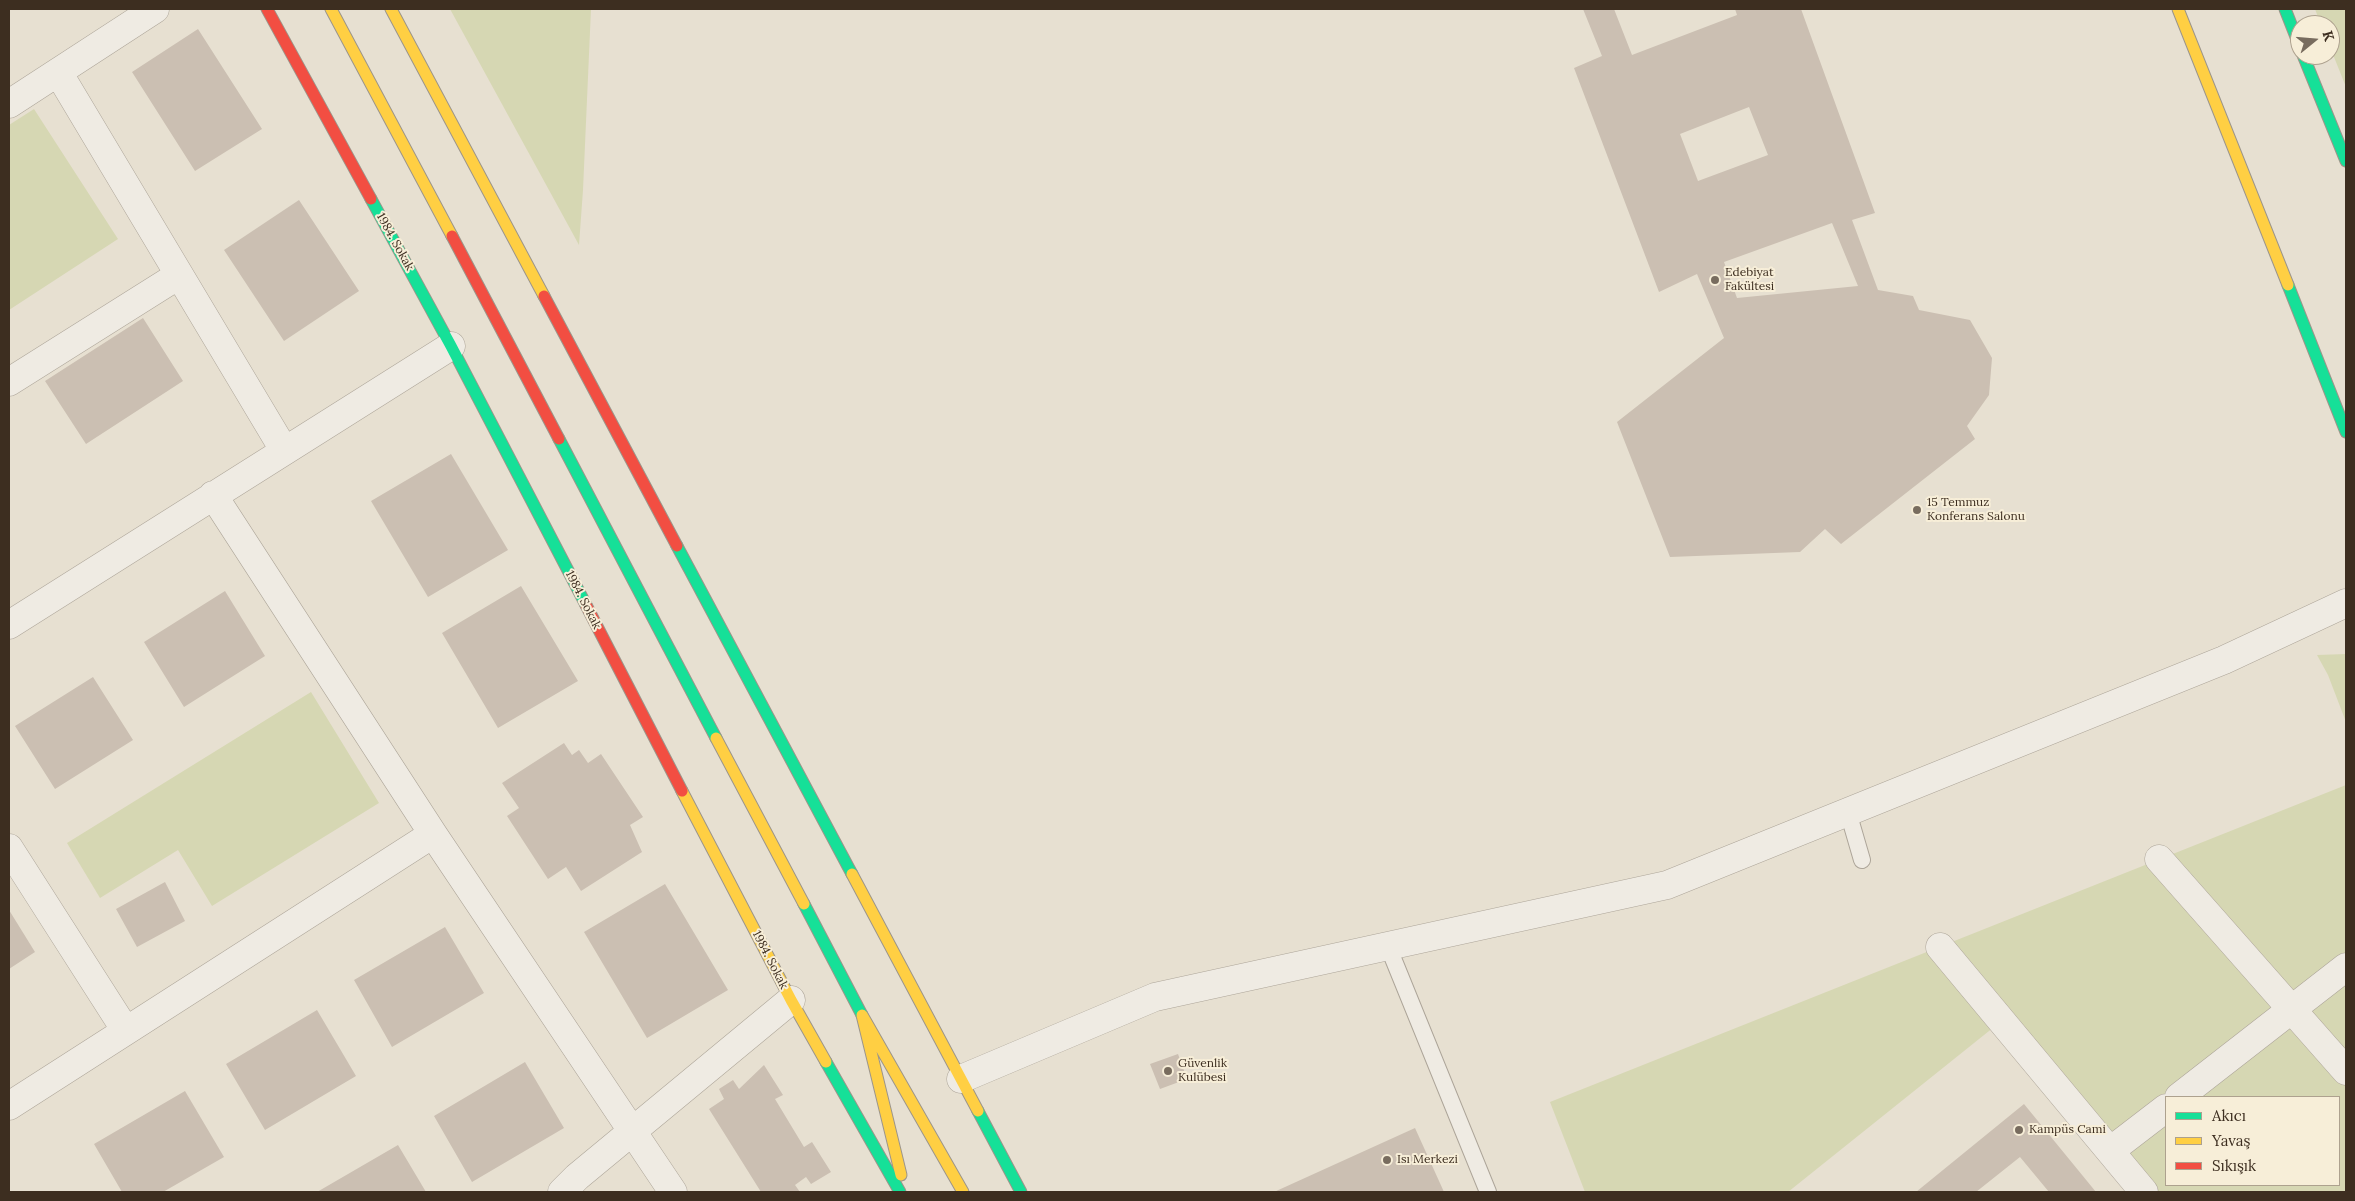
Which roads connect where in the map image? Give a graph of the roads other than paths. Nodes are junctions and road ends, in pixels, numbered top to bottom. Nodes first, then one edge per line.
1 (155, 9) edge
2 (267, 9) edge
3 (330, 9) edge
4 (391, 9) edge
5 (2178, 9) edge
6 (2285, 9) edge
7 (2290, 21) edge
8 (2307, 65) edge
9 (58, 72) junction
10 (9, 104) edge
11 (2346, 161) edge
12 (179, 275) junction
13 (452, 346) junction
14 (9, 382) edge
15 (2346, 432) edge
16 (284, 450) junction
17 (213, 495) junction
18 (2346, 603) edge
19 (9, 625) edge
20 (1848, 812) junction
21 (433, 834) junction
22 (9, 848) edge
23 (2159, 859) dead end
24 (1862, 860) dead end
25 (1388, 946) junction
26 (1940, 946) dead end
27 (2346, 967) edge
28 (791, 1000) junction
29 (2292, 1009) junction
30 (862, 1015) junction
31 (126, 1031) junction
32 (2346, 1072) edge
33 (961, 1079) junction
34 (2180, 1096) edge
35 (9, 1106) edge
36 (2165, 1109) edge
37 (633, 1131) junction
38 (2110, 1151) junction
39 (562, 1192) edge
40 (673, 1192) edge
41 (900, 1192) edge
42 (905, 1192) edge
43 (963, 1192) edge
44 (1021, 1192) edge
45 (1488, 1192) edge
46 (2144, 1192) edge

1 - 9 street
2 - 13 main road, 1984. Sokak
3 - 30 main road
4 - 33 main road
5 - 15 main road
6 - 7 main road
8 - 11 main road
9 - 10 street
9 - 12 street
12 - 14 street
12 - 16 street
13 - 16 street
13 - 28 main road, 1984. Sokak
16 - 17 street
17 - 19 street
17 - 21 street
18 - 20 street
20 - 24 lane
20 - 25 street
21 - 31 street
21 - 37 street
22 - 31 street
23 - 29 street
25 - 33 street
25 - 45 lane
26 - 38 street
27 - 29 street
28 - 37 street
28 - 41 main road, 1984. Sokak
29 - 32 street
29 - 34 street
30 - 42 main road
30 - 43 main road
31 - 35 street
33 - 44 main road
36 - 38 street
37 - 39 street
37 - 40 street
38 - 46 street

